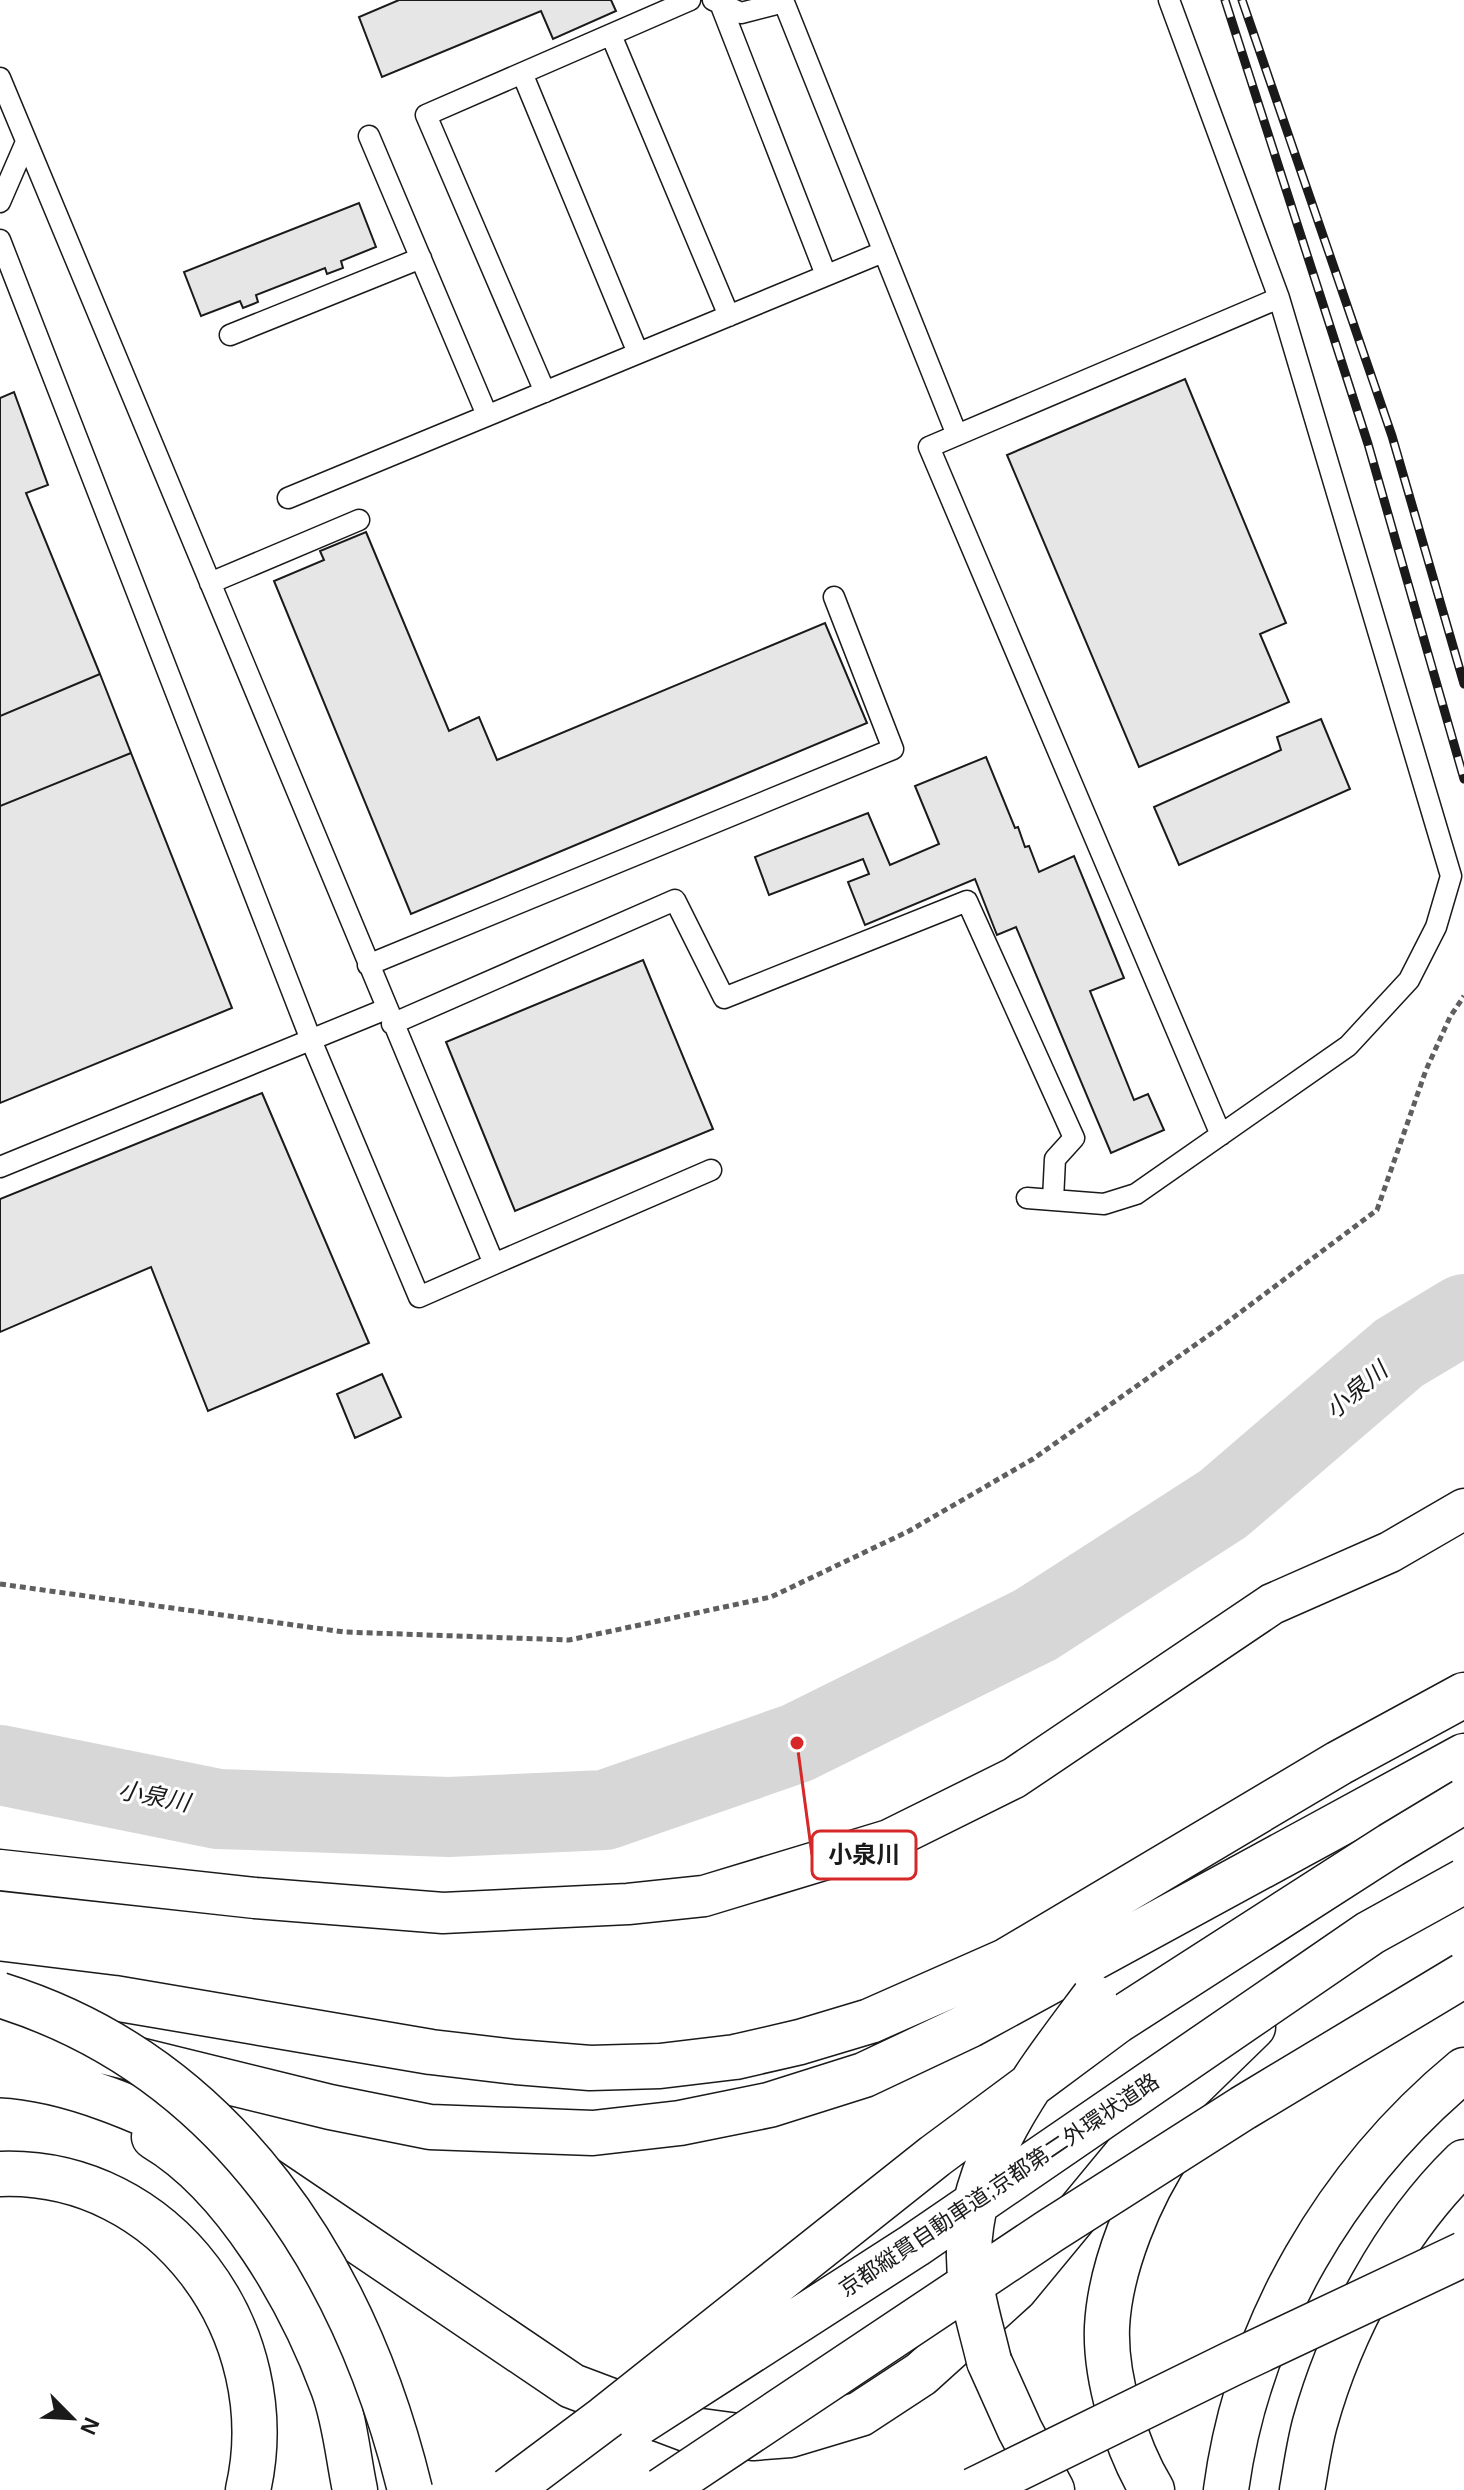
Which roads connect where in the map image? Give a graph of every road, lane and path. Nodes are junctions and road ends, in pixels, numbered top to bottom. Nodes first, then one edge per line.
1 (690, 0) edge
2 (1169, 0) edge
3 (783, 1) edge
4 (716, 2) edge
5 (611, 35) junction
6 (522, 73) junction
7 (0, 78) edge
8 (369, 136) dead end
9 (26, 142) junction
10 (0, 202) edge
11 (0, 240) edge
12 (883, 252) junction
13 (421, 258) junction
14 (826, 275) junction
15 (1279, 298) junction
16 (729, 316) junction
17 (230, 335) dead end
18 (638, 353) junction
19 (545, 392) junction
20 (487, 415) junction
21 (957, 435) junction
22 (288, 498) dead end
23 (359, 520) dead end
24 (210, 583) junction
25 (834, 597) dead end
26 (368, 965) junction
27 (1464, 996) edge
28 (389, 1016) junction
29 (311, 1040) junction
30 (1221, 1135) junction
31 (0, 1167) edge
32 (711, 1170) dead end
33 (1027, 1198) dead end
34 (1053, 1200) junction
35 (494, 1264) junction
36 (1464, 1509) edge
37 (0, 1584) edge
38 (1464, 1695) edge
39 (1464, 1756) edge
40 (1464, 1801) edge
41 (1464, 1867) edge
42 (0, 1870) edge
43 (1464, 1881) edge
44 (1226, 1886) junction
45 (1464, 1975) edge
46 (0, 1984) edge
47 (0, 1995) edge
48 (1253, 2027) junction
49 (0, 2033) edge
50 (1464, 2070) edge
51 (0, 2075) edge
52 (70, 2087) junction
53 (1464, 2162) edge
54 (16, 2174) edge
55 (1464, 2176) edge
56 (1406, 2231) junction
57 (1464, 2254) edge
58 (248, 2490) edge
59 (355, 2490) edge
60 (410, 2490) edge
61 (509, 2490) edge
62 (534, 2490) edge
63 (662, 2490) edge
64 (974, 2490) edge
65 (1052, 2490) edge
66 (1152, 2490) edge
67 (1226, 2490) edge
68 (1302, 2490) edge

1 - 5 lane
2 - 15 lane
3 - 4 lane
3 - 12 lane
4 - 14 lane
5 - 6 lane
5 - 16 lane
6 - 18 lane
6 - 19 lane
7 - 9 lane
8 - 13 lane
9 - 10 lane
9 - 24 lane
11 - 29 lane
12 - 14 lane
12 - 21 lane
13 - 17 lane
13 - 20 lane
14 - 16 lane
15 - 21 lane
15 - 30 lane
16 - 18 lane
18 - 19 lane
19 - 20 lane
20 - 22 lane
21 - 30 lane
23 - 24 lane
24 - 26 lane
25 - 26 lane
26 - 28 lane
27 - 37 path
28 - 29 lane
28 - 34 lane
28 - 35 lane
29 - 31 lane
29 - 35 lane
30 - 34 lane
32 - 35 lane
33 - 34 lane
36 - 42 street
38 - 46 highway
39 - 44 highway
40 - 61 highway, bridge
41 - 48 highway
43 - 62 highway, 京都縦貫自動車道;京都第二外環状道路, bridge
44 - 49 highway
44 - 65 highway, bridge
45 - 63 highway, bridge
47 - 60 highway, bridge
48 - 52 highway
48 - 66 highway
50 - 67 highway
51 - 52 highway
52 - 59 highway
53 - 56 highway
54 - 58 highway
55 - 56 highway
56 - 68 highway
57 - 64 highway, bridge

